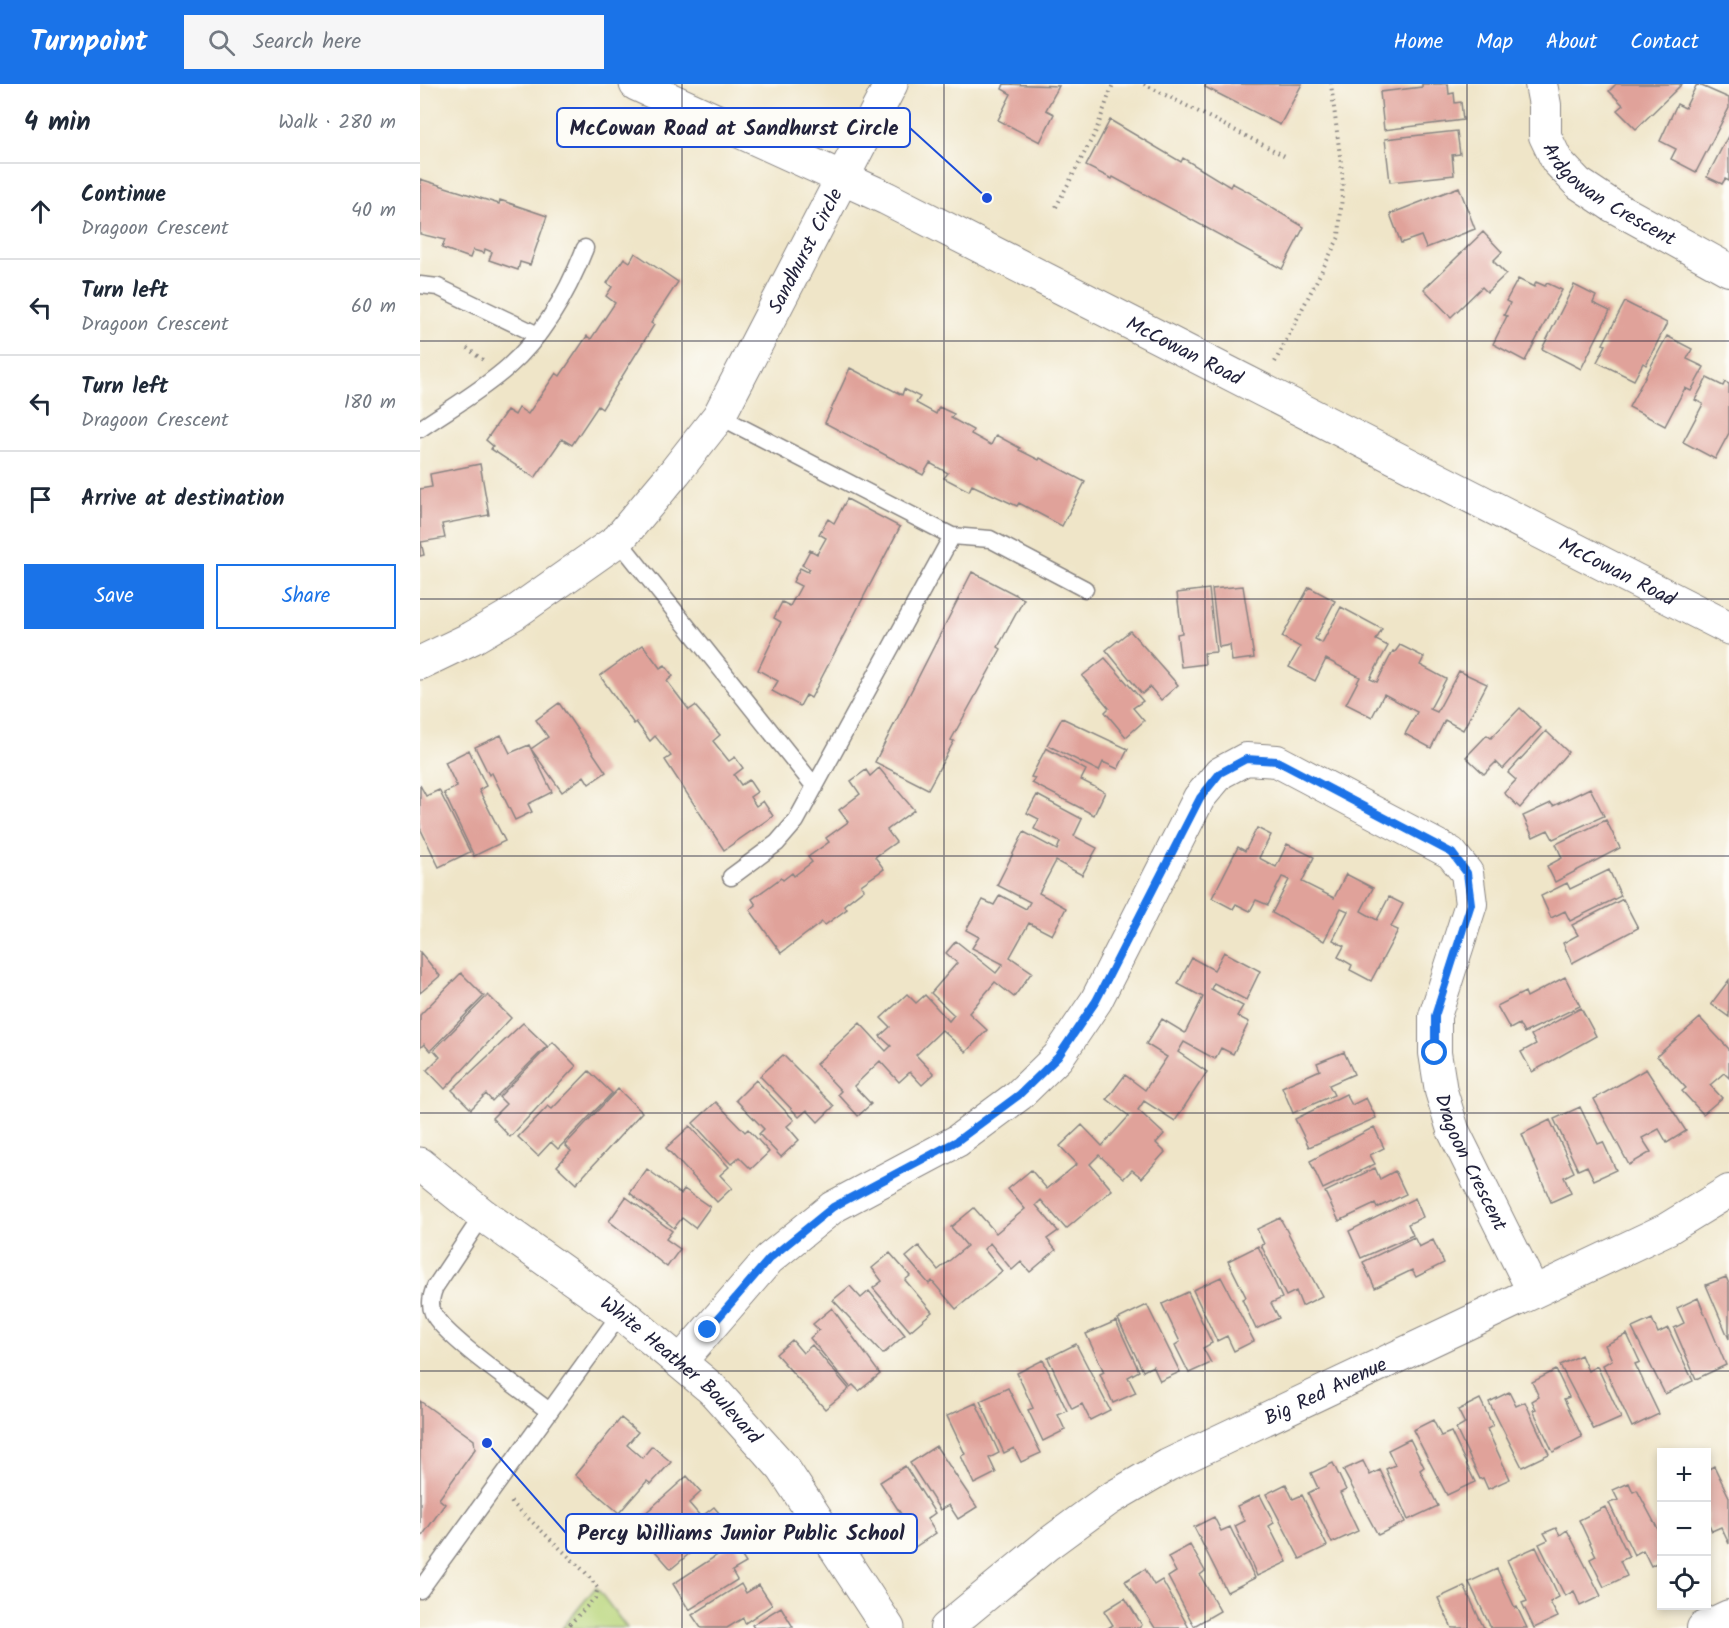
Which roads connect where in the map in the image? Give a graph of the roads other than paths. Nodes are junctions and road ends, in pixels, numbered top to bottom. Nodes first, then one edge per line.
1 (636, 84) edge
2 (891, 84) edge
3 (1541, 84) edge
4 (844, 177) junction
5 (585, 248) dead end
6 (1729, 270) edge
7 (420, 285) edge
8 (538, 335) junction
9 (719, 416) junction
10 (420, 429) edge
11 (952, 537) junction
12 (618, 540) junction
13 (1085, 589) dead end
14 (1729, 628) edge
15 (420, 663) edge
16 (815, 787) junction
17 (731, 877) dead end
18 (420, 1164) edge
19 (1729, 1191) edge
20 (483, 1215) junction
21 (1533, 1291) junction
22 (621, 1313) junction
23 (681, 1361) junction
24 (549, 1411) junction
25 (420, 1590) edge
26 (1729, 1616) edge
27 (888, 1628) edge
28 (946, 1628) edge
29 (1703, 1628) edge

1 - 4 street, McCowan Road
2 - 4 street, Sandhurst Circle
3 - 6 street, Ardgowan Crescent
4 - 9 street, Sandhurst Circle
4 - 14 street, McCowan Road
5 - 8 lane
7 - 8 lane
8 - 10 lane
9 - 11 lane
9 - 12 street, Sandhurst Circle
11 - 13 lane
11 - 16 lane
12 - 15 street, Sandhurst Circle
12 - 16 lane
16 - 17 lane
18 - 20 street, White Heather Boulevard
19 - 21 street, Big Red Avenue
20 - 22 street, White Heather Boulevard
20 - 24 lane
21 - 23 street, Dragoon Crescent
21 - 28 street, Big Red Avenue
22 - 23 street, White Heather Boulevard
22 - 24 lane
23 - 27 street, White Heather Boulevard
24 - 25 lane
26 - 29 street

